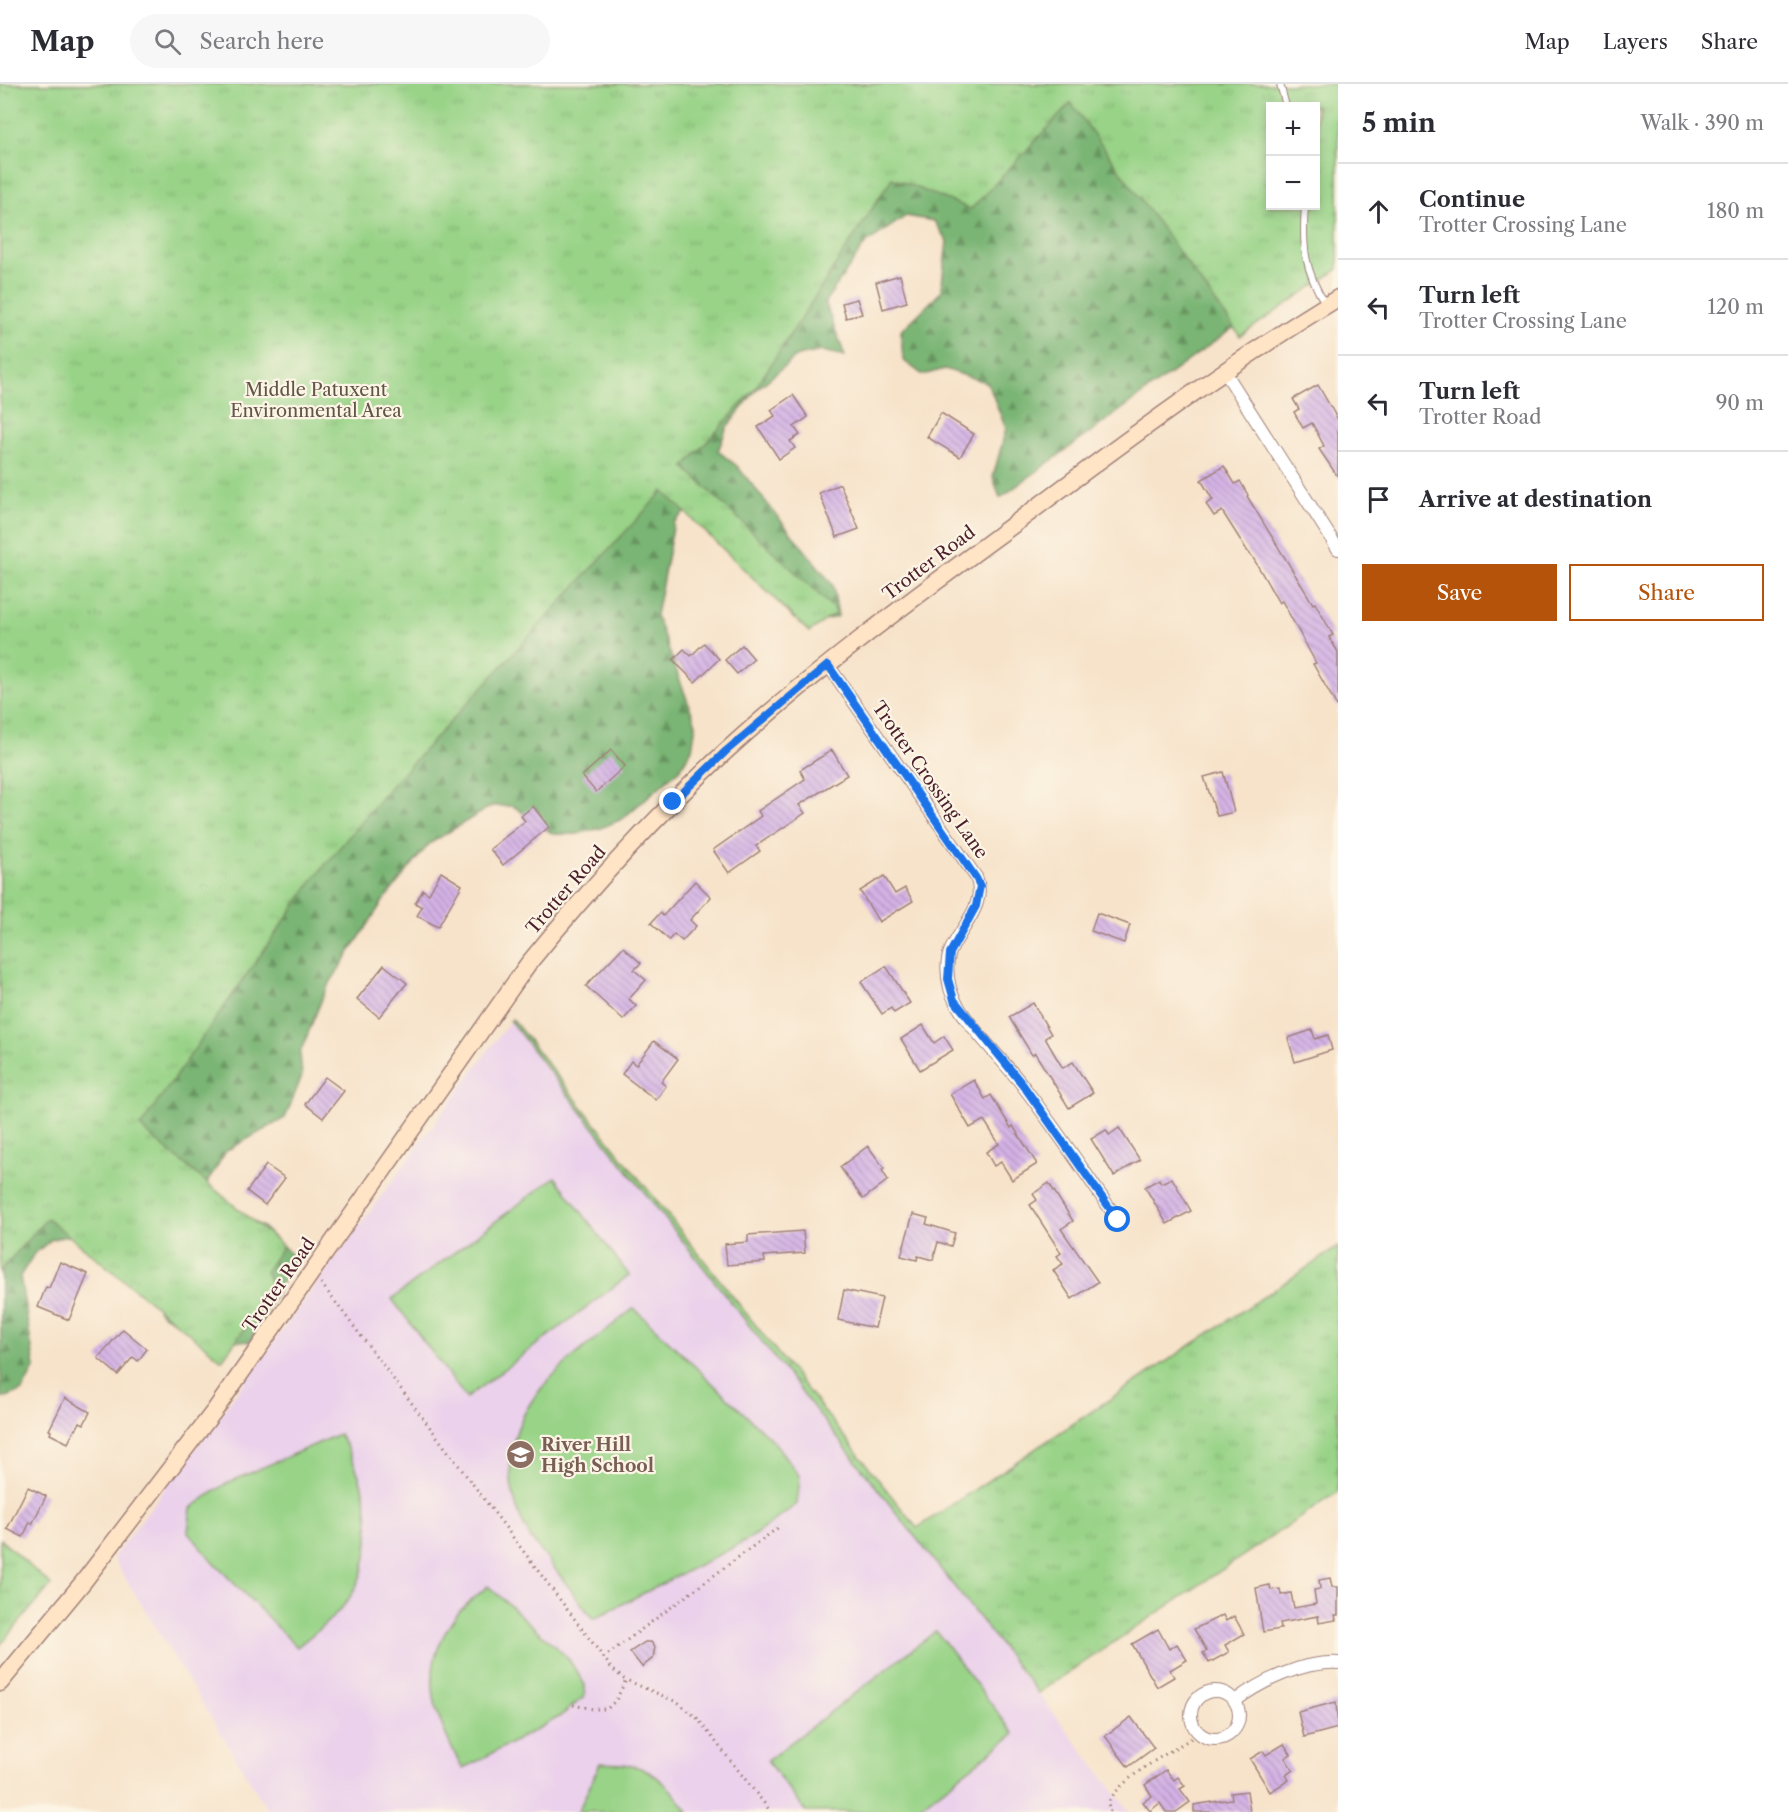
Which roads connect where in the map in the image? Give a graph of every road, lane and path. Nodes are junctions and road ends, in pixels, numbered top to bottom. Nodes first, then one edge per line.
1 (1272, 84) edge
2 (1281, 86) edge
3 (1285, 102) edge
4 (1305, 210) edge
5 (1332, 302) edge
6 (1225, 372) junction
7 (1338, 549) edge
8 (828, 665) junction
9 (1118, 1220) dead end
10 (312, 1272) junction
11 (779, 1527) dead end
12 (603, 1658) junction
13 (1338, 1663) edge
14 (626, 1680) junction
15 (0, 1683) edge
16 (1235, 1701) junction
17 (573, 1705) dead end
18 (1199, 1733) junction
19 (771, 1812) edge
20 (1110, 1812) edge

1 - 2 lane
2 - 3 lane
4 - 5 lane
5 - 6 street, Trotter Road
6 - 7 street
6 - 8 street, Trotter Road
8 - 9 street, Trotter Crossing Lane
8 - 10 street, Trotter Road
10 - 12 path
10 - 15 street, Trotter Road
11 - 12 path
12 - 14 path
13 - 16 street
14 - 17 path
14 - 19 path
16 - 18 street
16 - 18 street
18 - 20 path

